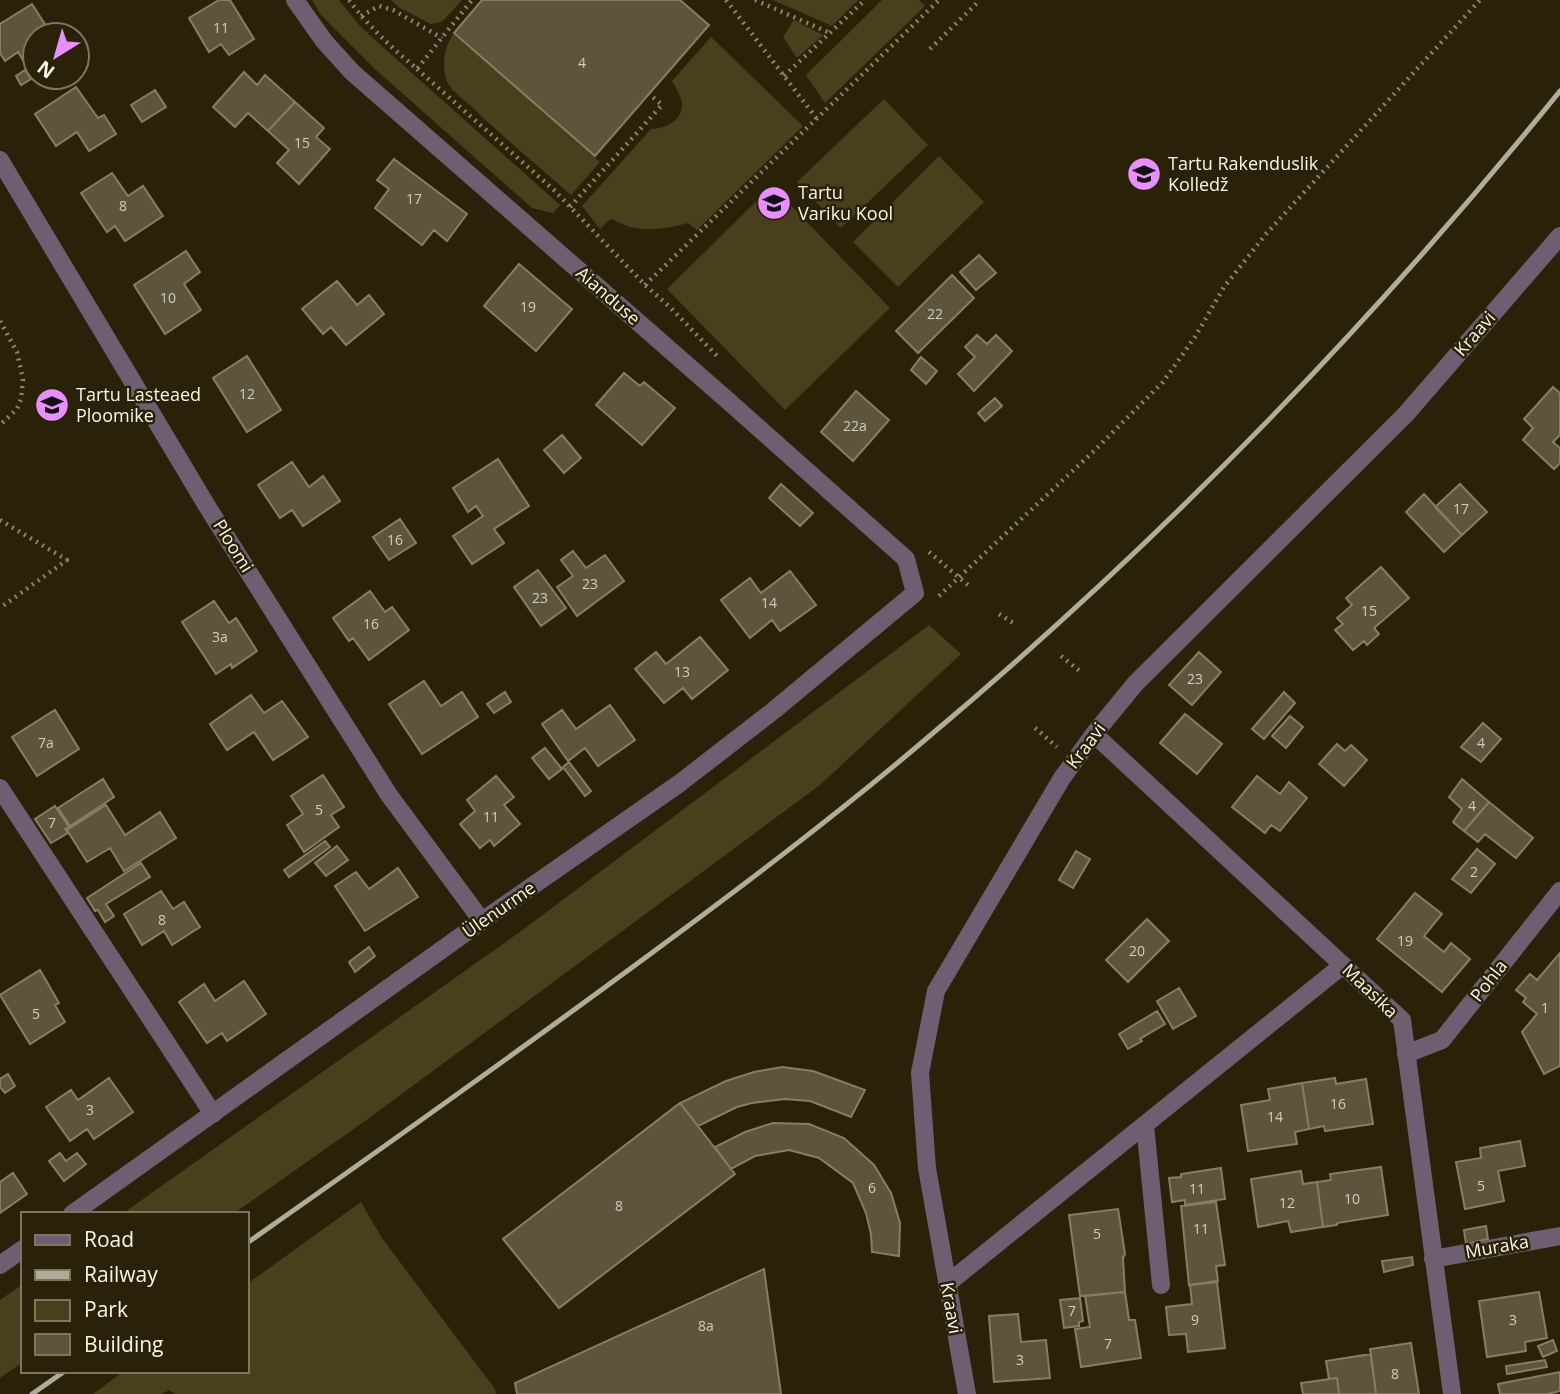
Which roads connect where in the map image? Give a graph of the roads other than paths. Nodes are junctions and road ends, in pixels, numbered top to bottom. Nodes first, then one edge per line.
1 (295, 0) edge
2 (0, 160) edge
3 (1560, 236) edge
4 (915, 593) joint
5 (1094, 734) junction
6 (0, 788) edge
7 (1560, 891) edge
8 (482, 921) junction
9 (1343, 965) junction
10 (1406, 1054) junction
11 (213, 1114) junction
12 (1145, 1125) junction
13 (75, 1212) edge
14 (1560, 1236) edge
15 (21, 1250) edge
16 (1433, 1259) junction
17 (0, 1265) edge
18 (947, 1284) junction
19 (1161, 1285) dead end
20 (967, 1394) edge
21 (1452, 1394) edge

1 - 4 street, Aianduse
2 - 8 street, Ploomi
3 - 5 street, Kraavi
4 - 8 street, Ülenurme
5 - 9 street, Maasika
5 - 18 street, Kraavi
6 - 11 street
7 - 10 street, Pohla
8 - 11 street, Ülenurme
9 - 10 street, Maasika
9 - 12 street
10 - 16 street, Maasika
11 - 13 street, Ülenurme
12 - 18 street
12 - 19 street
14 - 16 street, Muraka
15 - 17 street
16 - 21 street, Maasika
18 - 20 street, Kraavi

